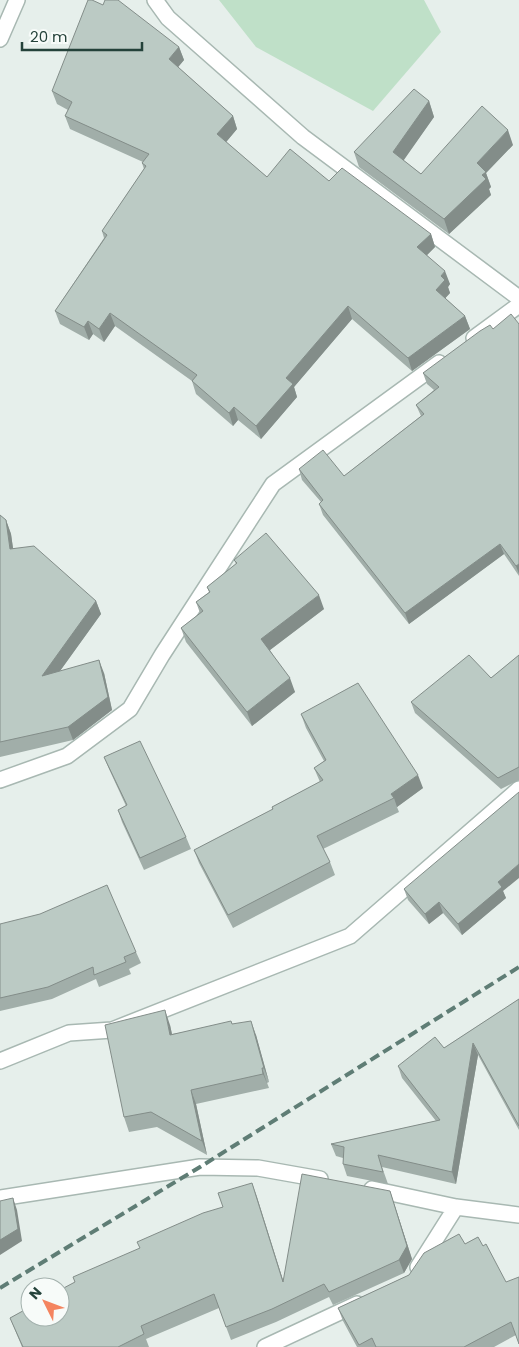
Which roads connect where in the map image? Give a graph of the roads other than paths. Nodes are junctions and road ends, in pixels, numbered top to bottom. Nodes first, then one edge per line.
1 (17, 0) edge
2 (155, 0) edge
3 (0, 39) edge
4 (519, 298) edge
5 (519, 305) edge
6 (464, 346) edge
7 (448, 357) edge
8 (0, 780) edge
9 (519, 789) edge
10 (0, 1061) edge
11 (334, 1182) edge
12 (353, 1185) edge
13 (0, 1198) edge
14 (456, 1207) junction
15 (519, 1215) edge
16 (410, 1280) edge
17 (374, 1297) edge
18 (265, 1347) edge

1 - 3 street
2 - 4 street
5 - 6 street
7 - 8 street
9 - 10 street
11 - 13 street
12 - 14 street
14 - 15 street
14 - 16 street
17 - 18 street

